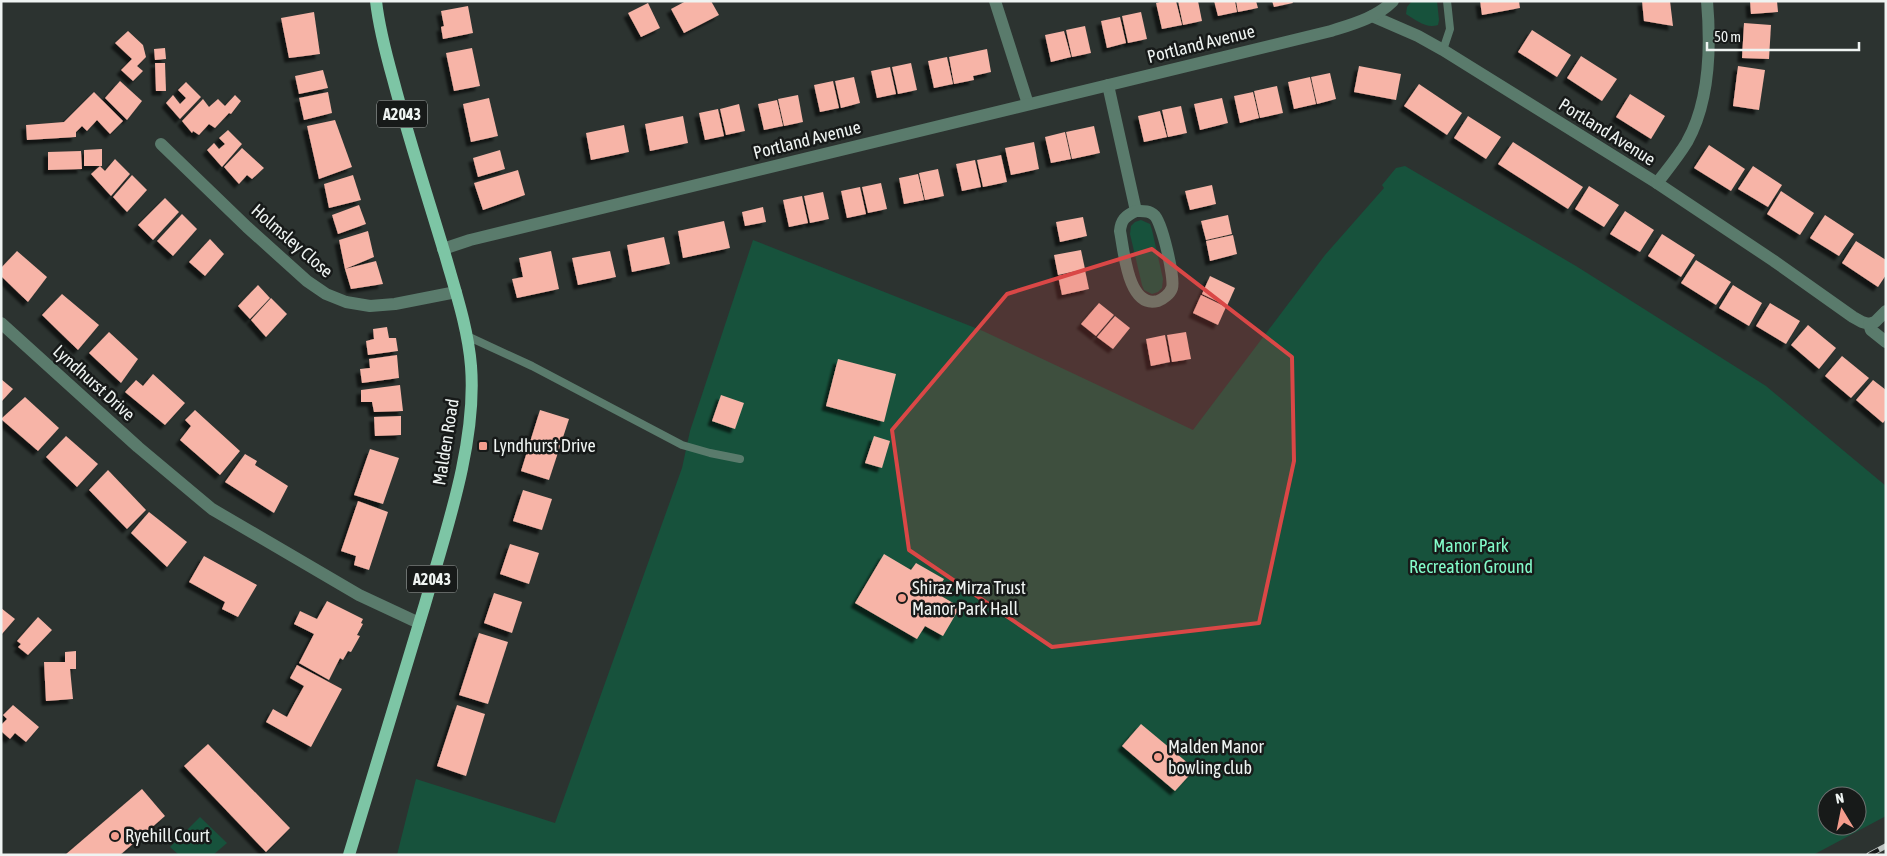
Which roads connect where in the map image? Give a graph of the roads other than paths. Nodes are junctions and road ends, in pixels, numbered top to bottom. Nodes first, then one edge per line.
1 (376, 1) edge
2 (995, 1) edge
3 (1393, 1) edge
4 (1447, 1) edge
5 (1707, 1) edge
6 (1372, 16) junction
7 (1443, 50) junction
8 (1108, 85) junction
9 (1028, 104) junction
10 (161, 144) dead end
11 (1657, 183) junction
12 (1136, 211) junction
13 (443, 249) junction
14 (456, 292) junction
15 (1886, 311) edge
16 (1, 323) edge
17 (1869, 324) junction
18 (466, 336) junction
19 (1886, 342) edge
20 (740, 459) dead end
21 (419, 623) junction
22 (349, 855) edge

1 - 13 main road, Malden Road / A2043
2 - 9 street
3 - 6 street
4 - 7 lane
5 - 11 street
6 - 7 street, Portland Avenue
6 - 8 street, Portland Avenue
7 - 11 street, Portland Avenue
8 - 9 street, Portland Avenue
8 - 12 street
9 - 13 street, Portland Avenue
10 - 14 street, Holmsley Close
11 - 17 street, Portland Avenue
12 - 12 street
13 - 14 main road, Malden Road / A2043
14 - 18 main road, Malden Road / A2043
15 - 17 street
16 - 21 street, Lyndhurst Drive
17 - 19 street, Portland Avenue
18 - 20 lane
18 - 21 main road, Malden Road / A2043
21 - 22 main road, Malden Road / A2043

